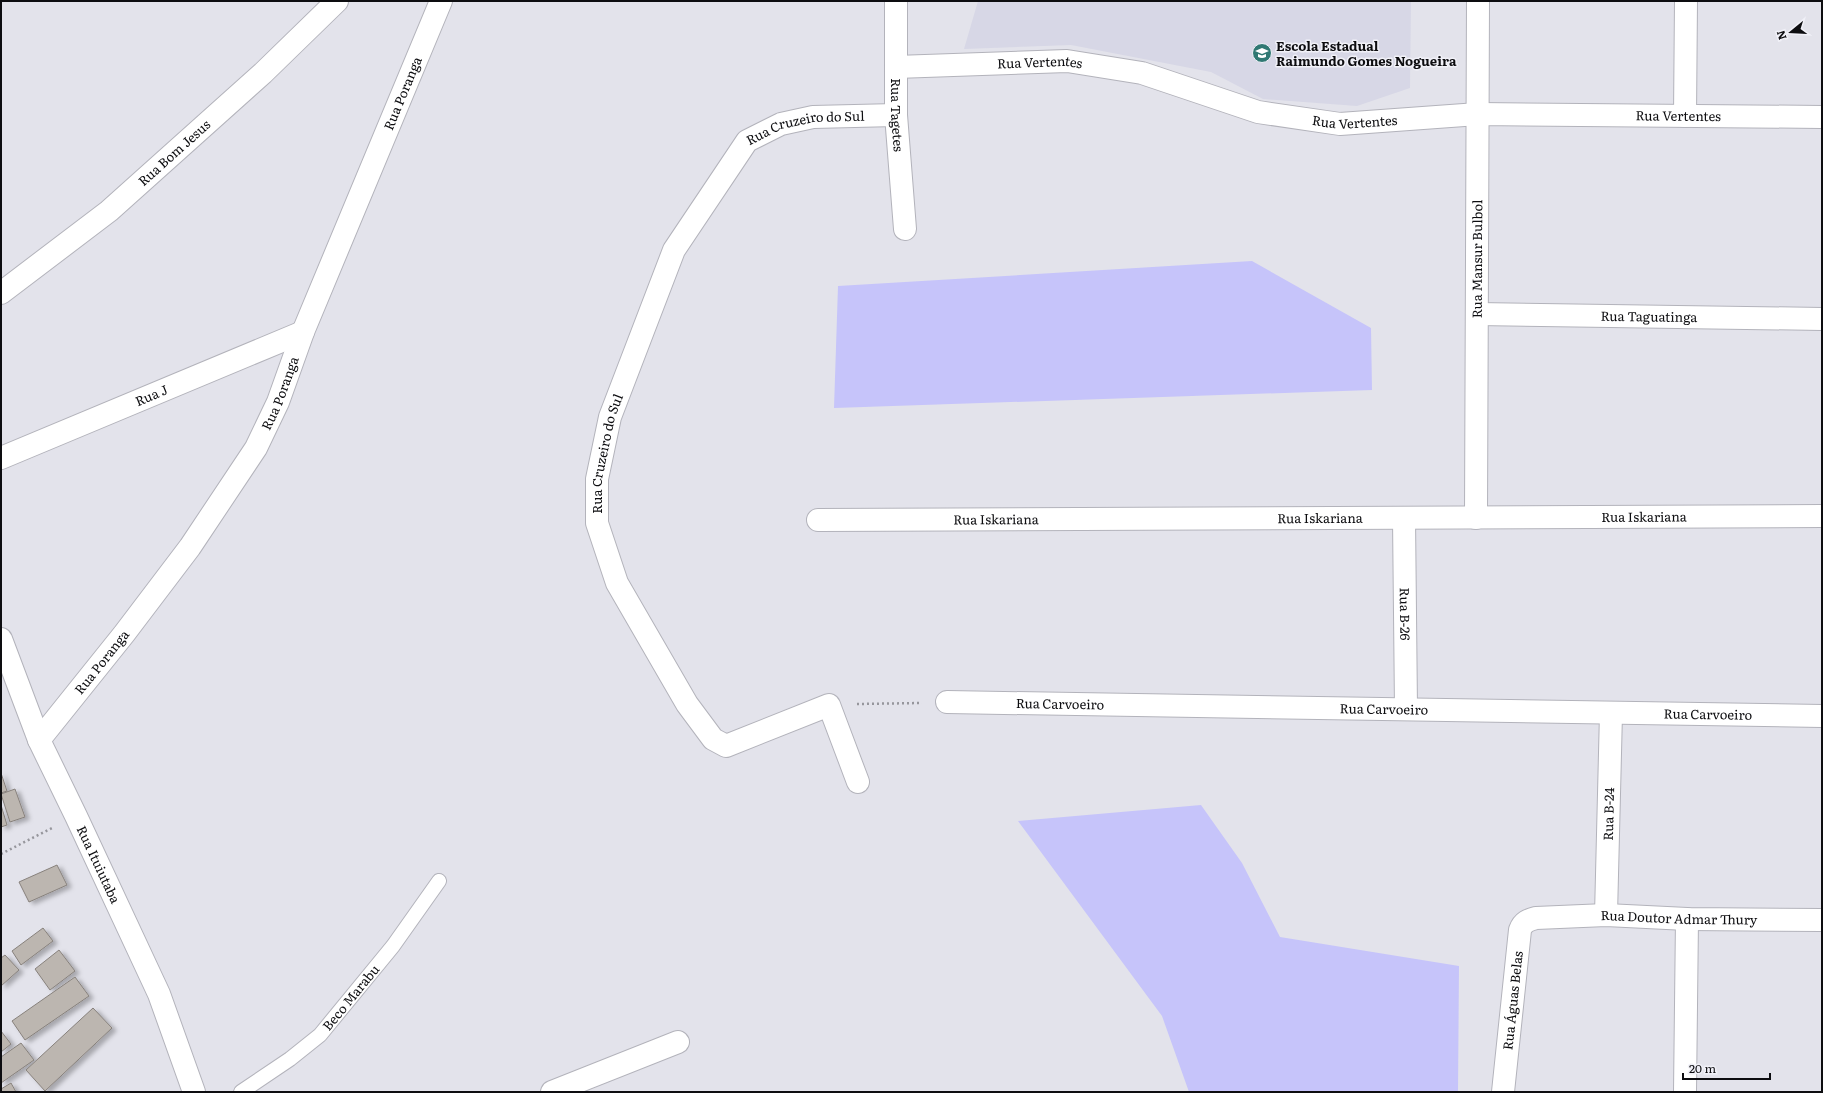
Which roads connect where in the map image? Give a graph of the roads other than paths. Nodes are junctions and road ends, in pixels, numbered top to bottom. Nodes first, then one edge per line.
1 (337, 1) edge
2 (441, 1) edge
3 (896, 1) edge
4 (1478, 1) edge
5 (1686, 1) edge
6 (896, 67) junction
7 (1478, 114) junction
8 (896, 115) junction
9 (1685, 116) junction
10 (1822, 118) edge
11 (905, 229) dead end
12 (1, 293) edge
13 (1477, 314) junction
14 (1822, 318) edge
15 (302, 332) junction
16 (1, 458) edge
17 (1822, 516) edge
18 (1404, 518) junction
19 (1476, 518) junction
20 (818, 520) dead end
21 (1, 639) edge
22 (947, 702) road end
23 (1406, 709) junction
24 (1611, 713) junction
25 (1822, 716) edge
26 (39, 740) junction
27 (858, 782) dead end
28 (440, 881) dead end
29 (1606, 916) junction
30 (1536, 918) joint
31 (1687, 919) junction
32 (1822, 920) edge
33 (678, 1042) dead end
34 (194, 1092) edge
35 (241, 1092) edge
36 (552, 1092) edge
37 (1503, 1092) edge
38 (1685, 1092) edge

1 - 12 street, Rua Bom Jesus
2 - 15 street, Rua Poranga
3 - 6 street, Rua Tagetes
4 - 7 street, Rua Mansur Bulbol
5 - 9 street
6 - 7 street, Rua Vertentes
6 - 8 street, Rua Tagetes
7 - 9 street, Rua Vertentes
7 - 13 street, Rua Mansur Bulbol
8 - 11 street, Rua Tagetes
8 - 27 street, Rua Cruzeiro do Sul
9 - 10 street, Rua Vertentes
13 - 14 street, Rua Taguatinga
13 - 19 street, Rua Mansur Bulbol
15 - 16 street, Rua J
15 - 26 street, Rua Poranga
17 - 19 street, Rua Iskariana
18 - 19 street, Rua Iskariana
18 - 20 street, Rua Iskariana
18 - 23 street, Rua B-26
21 - 26 street, Rua Ituiutaba
22 - 23 street, Rua Carvoeiro
23 - 24 street, Rua Carvoeiro
24 - 25 street, Rua Carvoeiro
24 - 29 street, Rua B-24
26 - 34 street, Rua Ituiutaba
28 - 35 lane, Beco Marabu
29 - 30 street, Rua Doutor Admar Thury
29 - 31 street, Rua Doutor Admar Thury
30 - 37 street, Rua Águas Belas
31 - 32 street, Rua Doutor Admar Thury
31 - 38 street
33 - 36 street

